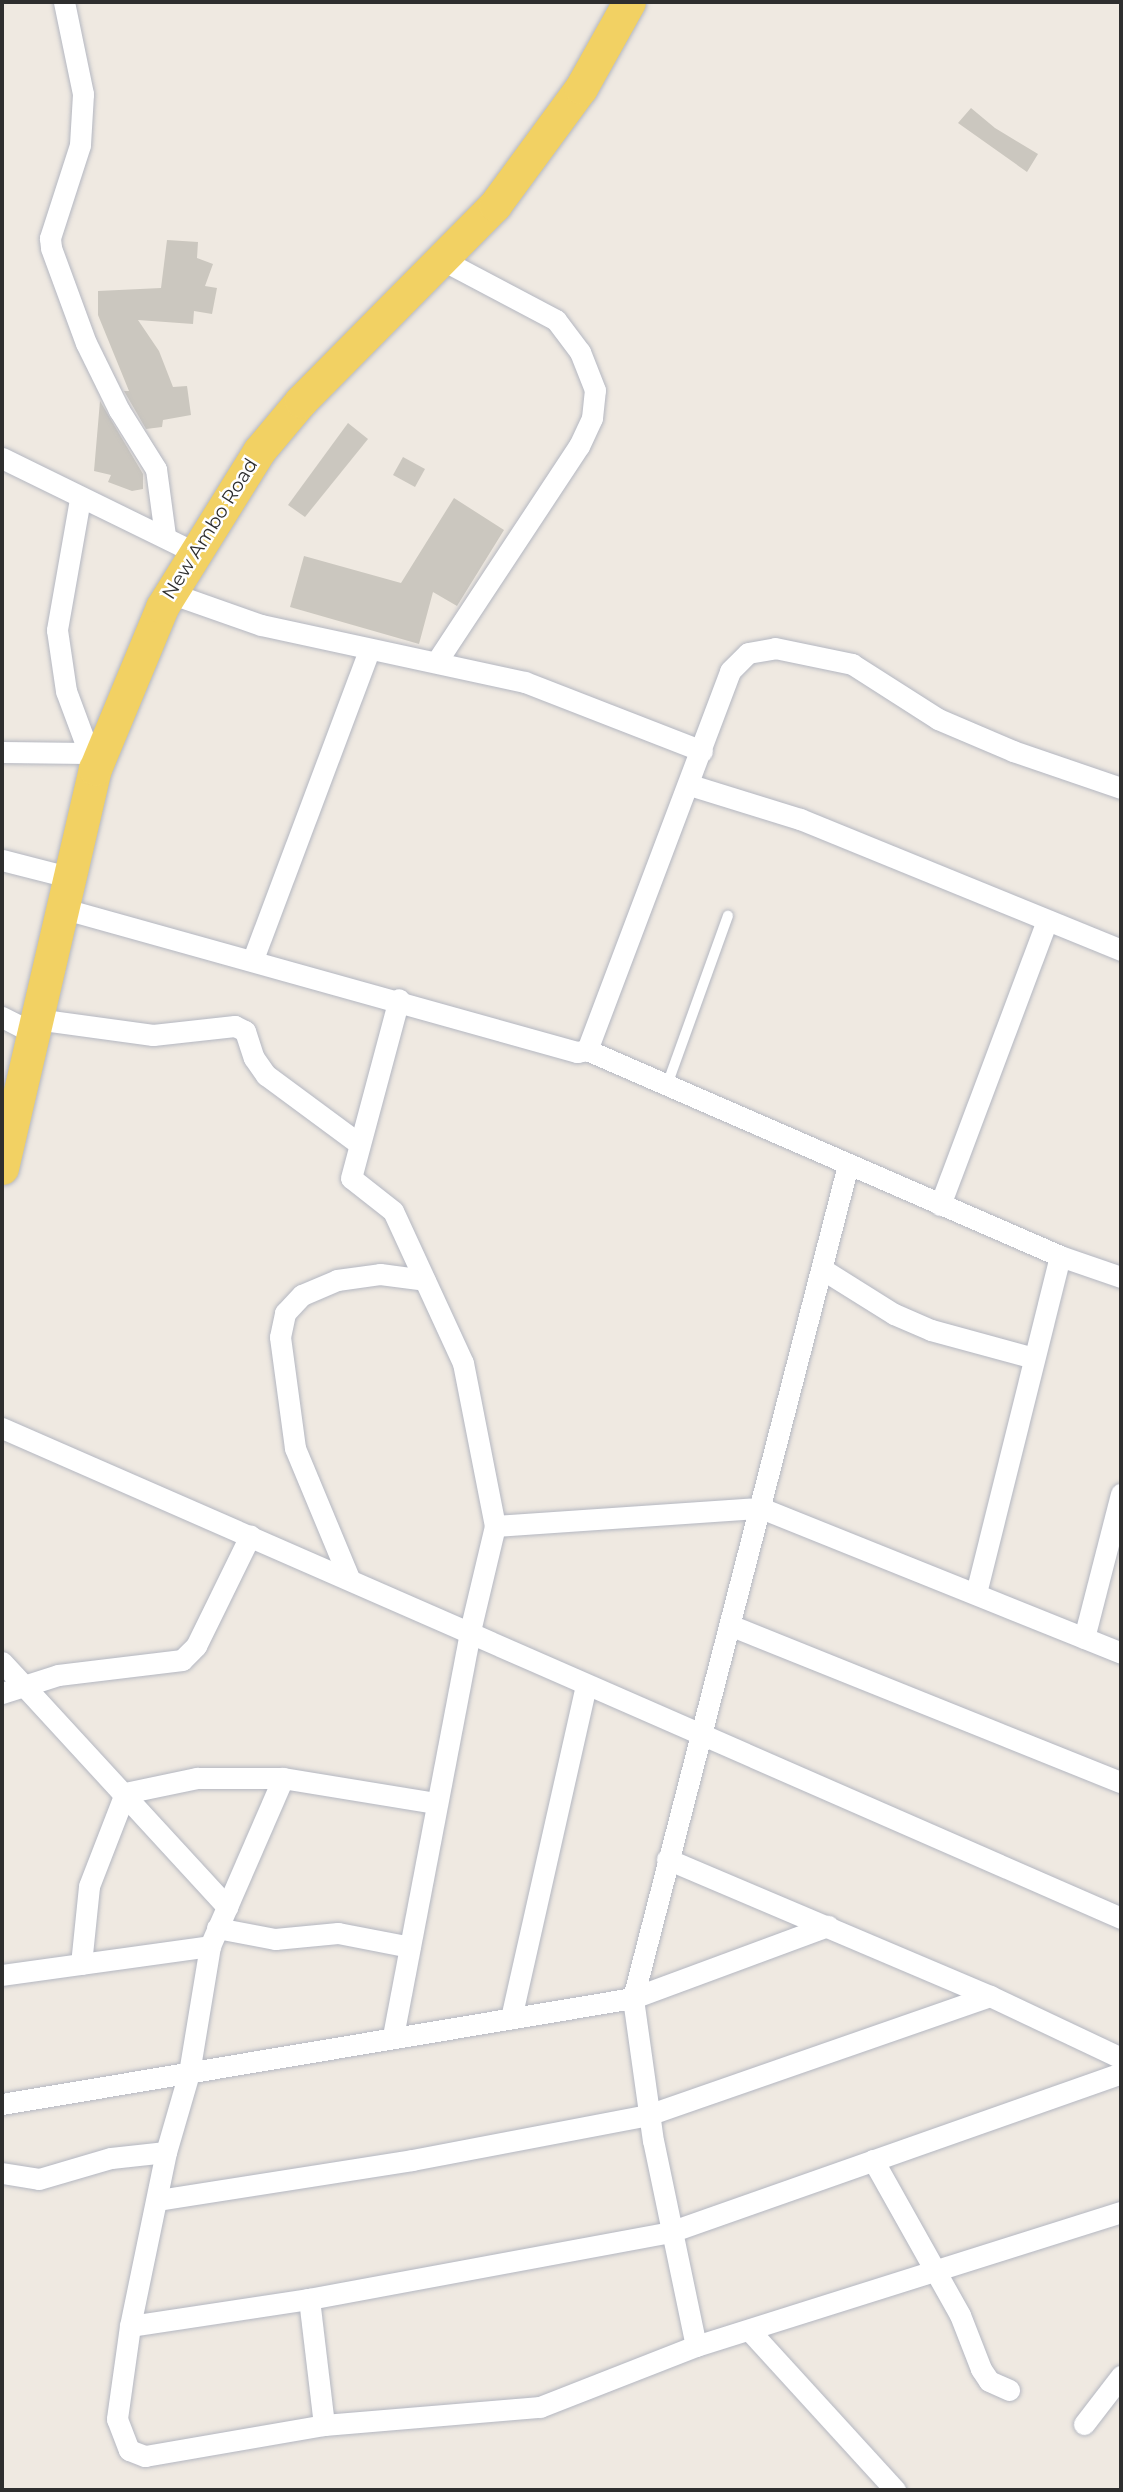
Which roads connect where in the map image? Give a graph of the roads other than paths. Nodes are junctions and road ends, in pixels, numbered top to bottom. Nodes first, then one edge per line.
1 (64, 2) edge
2 (629, 2) edge
3 (441, 259) junction
4 (2, 458) edge
5 (80, 499) junction
6 (179, 544) junction
7 (170, 593) junction
8 (369, 651) junction
9 (437, 661) junction
10 (702, 751) junction
11 (2, 752) edge
12 (92, 761) junction
13 (690, 785) junction
14 (1121, 788) edge
15 (2, 860) edge
16 (65, 892) junction
17 (728, 916) dead end
18 (1047, 920) junction
19 (1121, 950) edge
20 (253, 959) junction
21 (399, 999) junction
22 (2, 1017) edge
23 (34, 1026) junction
24 (587, 1050) junction
25 (667, 1085) junction
26 (358, 1143) junction
27 (848, 1165) junction
28 (2, 1168) edge
29 (940, 1205) junction
30 (1060, 1256) junction
31 (822, 1269) junction
32 (1121, 1277) edge
33 (425, 1280) junction
34 (1034, 1358) junction
35 (2, 1428) edge
36 (1121, 1494) edge
37 (761, 1508) junction
38 (495, 1527) junction
39 (250, 1536) junction
40 (349, 1578) junction
41 (976, 1593) junction
42 (732, 1626) junction
43 (470, 1631) junction
44 (1084, 1638) junction
45 (1121, 1653) edge
46 (2, 1662) edge
47 (586, 1685) junction
48 (12, 1689) edge
49 (701, 1736) junction
50 (284, 1778) junction
51 (1121, 1782) edge
52 (125, 1793) junction
53 (435, 1803) junction
54 (667, 1859) junction
55 (227, 1907) junction
56 (1121, 1918) edge
57 (828, 1926) junction
58 (213, 1937) junction
59 (410, 1947) junction
60 (81, 1964) junction
61 (2, 1975) edge
62 (990, 1996) junction
63 (633, 1998) junction
64 (511, 2018) junction
65 (393, 2036) junction
66 (1121, 2057) edge
67 (189, 2073) junction
68 (1121, 2073) edge
69 (2, 2104) edge
70 (648, 2115) junction
71 (166, 2152) junction
72 (873, 2160) junction
73 (2, 2173) edge
74 (158, 2200) junction
75 (1121, 2212) edge
76 (670, 2232) junction
77 (937, 2273) junction
78 (309, 2299) junction
79 (130, 2326) junction
80 (749, 2330) junction
81 (696, 2346) junction
82 (1121, 2376) edge
83 (1009, 2390) dead end
84 (1084, 2424) dead end
85 (324, 2425) junction
86 (895, 2490) edge

1 - 6 street
2 - 3 main road, New Ambo Road
3 - 6 main road, New Ambo Road
3 - 9 street
4 - 5 street
5 - 6 street
5 - 12 street
6 - 7 main road, New Ambo Road
7 - 8 street
7 - 12 main road, New Ambo Road
8 - 9 street
8 - 20 street
9 - 10 street
10 - 13 street
10 - 14 street
11 - 12 street
12 - 16 main road, New Ambo Road
13 - 18 street
13 - 24 street
15 - 16 street
16 - 20 street
16 - 23 main road, New Ambo Road
17 - 25 lane
18 - 19 street
18 - 29 street
20 - 21 street
21 - 24 street
21 - 26 street
22 - 23 street
23 - 26 street
23 - 28 main road, New Ambo Road
24 - 25 street
25 - 27 street
26 - 33 street
27 - 29 street
27 - 31 street
29 - 30 street
30 - 32 street
30 - 34 street
31 - 34 street
31 - 37 street
33 - 38 street
33 - 40 street
34 - 41 street
35 - 39 street
36 - 44 street
37 - 38 street
37 - 41 street
37 - 42 street
38 - 43 street
39 - 40 street
39 - 48 street
40 - 43 street
41 - 44 street
42 - 49 street
42 - 51 street
43 - 47 street
43 - 53 street
44 - 45 street
46 - 48 street
47 - 49 street
47 - 64 street
48 - 52 street
49 - 54 street
49 - 56 street
50 - 52 street
50 - 53 street
50 - 55 street
52 - 55 street
52 - 60 street
53 - 59 street
54 - 57 street
54 - 63 street
55 - 58 street
57 - 62 street
57 - 63 street
58 - 59 street
58 - 60 street
58 - 67 street
59 - 65 street
60 - 61 street
62 - 66 street
62 - 70 street
63 - 64 street
63 - 70 street
64 - 65 street
65 - 67 street
67 - 69 street
67 - 71 street
68 - 72 street
70 - 74 street
70 - 76 street
71 - 73 street
71 - 74 street
72 - 76 street
72 - 77 street
74 - 79 street
75 - 77 street
76 - 78 street
76 - 81 street
77 - 80 street
77 - 83 street
78 - 79 street
78 - 85 street
79 - 85 street
80 - 81 street
80 - 86 street
81 - 85 street
82 - 84 street

